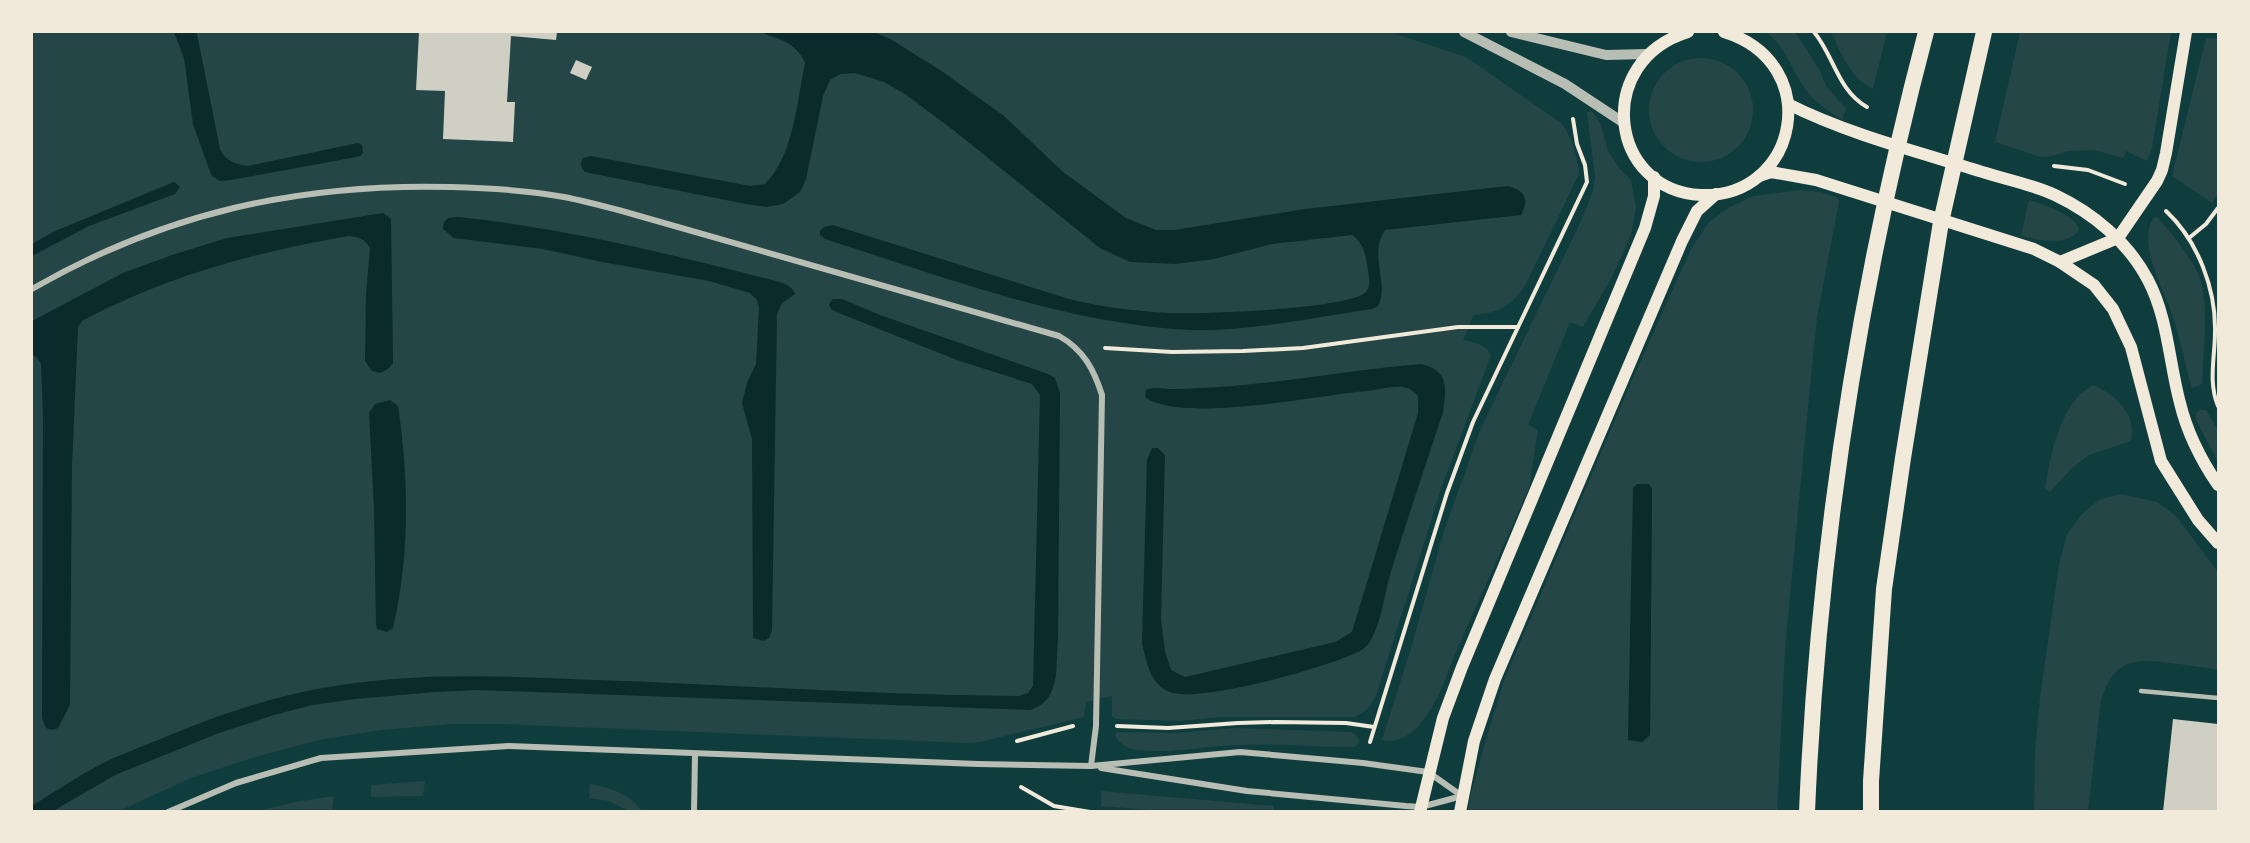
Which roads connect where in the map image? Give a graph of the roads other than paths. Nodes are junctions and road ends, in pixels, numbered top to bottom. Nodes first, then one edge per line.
1 (1464, 32) edge
2 (1511, 32) edge
3 (1688, 32) edge
4 (1724, 32) edge
5 (1926, 32) edge
6 (1984, 32) edge
7 (2186, 32) edge
8 (1739, 34) edge
9 (1647, 54) junction
10 (1788, 104) junction
11 (1624, 123) junction
12 (1759, 176) junction
13 (1654, 177) junction
14 (1716, 194) junction
15 (2118, 238) junction
16 (2060, 262) junction
17 (32, 289) edge
18 (2218, 485) edge
19 (2218, 543) edge
20 (2141, 692) dead end
21 (2218, 698) edge
22 (695, 754) junction
23 (1091, 766) junction
24 (1428, 772) junction
25 (1462, 796) junction
26 (1421, 809) edge
27 (168, 812) edge
28 (694, 812) edge
29 (1460, 812) edge
30 (1807, 812) edge
31 (1871, 812) edge

1 - 11 street
2 - 9 street
3 - 9 main road
4 - 8 main road
5 - 30 highway
6 - 31 highway
7 - 15 main road
8 - 10 main road
9 - 11 main road
10 - 12 main road
10 - 15 main road
11 - 13 main road
12 - 14 main road
12 - 16 main road
13 - 14 main road
13 - 24 main road
14 - 25 main road
15 - 16 main road
15 - 18 main road
16 - 19 main road
17 - 23 street
20 - 21 lane
22 - 23 street
22 - 27 street
22 - 28 street
23 - 24 street
23 - 26 street
24 - 25 street
24 - 26 main road
25 - 26 street
25 - 29 main road

